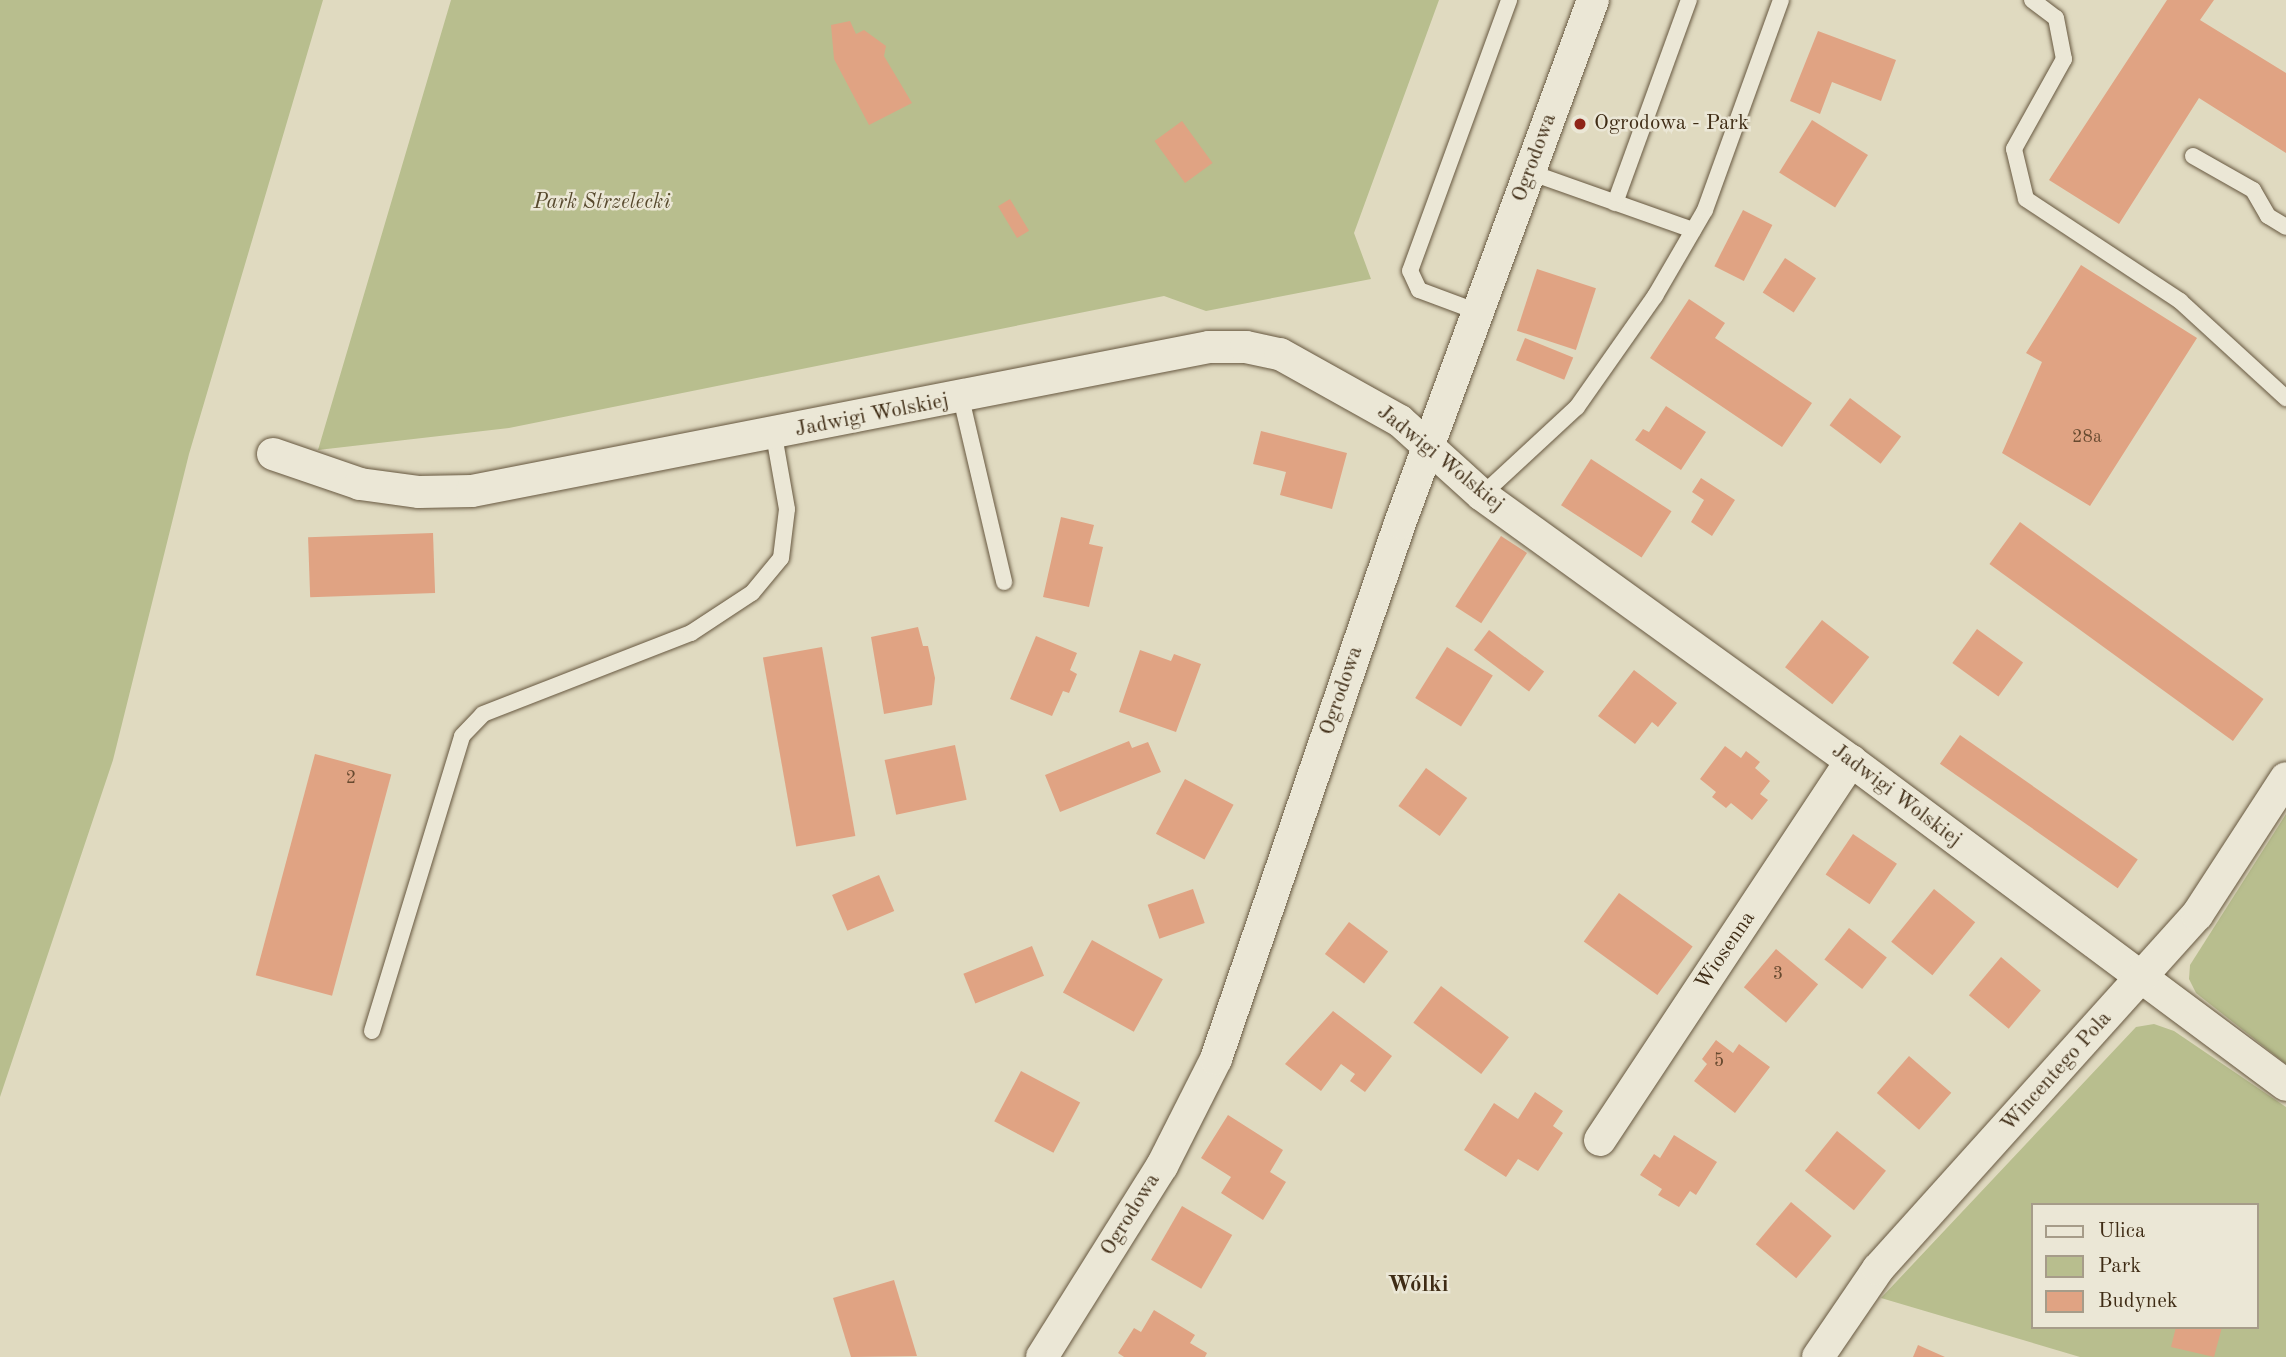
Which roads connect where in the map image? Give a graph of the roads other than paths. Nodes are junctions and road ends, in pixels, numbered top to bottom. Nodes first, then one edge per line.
1 (1509, 0) edge
2 (1593, 0) edge
3 (1689, 0) edge
4 (1781, 0) edge
5 (2032, 0) edge
6 (2193, 156) dead end
7 (1529, 172) junction
8 (1615, 203) junction
9 (2286, 227) edge
10 (1693, 230) junction
11 (1478, 312) junction
12 (961, 398) junction
13 (2286, 398) edge
14 (774, 435) junction
15 (1428, 448) junction
16 (273, 454) dead end
17 (1482, 495) junction
18 (1004, 582) dead end
19 (1851, 761) junction
20 (2286, 778) edge
21 (2141, 979) junction
22 (372, 1031) dead end
23 (2286, 1085) edge
24 (1600, 1140) dead end
25 (1042, 1357) edge
26 (1818, 1357) edge

1 - 11 lane
2 - 7 street, Ogrodowa
3 - 8 lane
4 - 10 lane
5 - 13 lane
6 - 9 lane
7 - 8 lane
7 - 11 street, Ogrodowa
8 - 10 lane
10 - 17 lane
11 - 15 street, Ogrodowa
12 - 14 street, Jadwigi Wolskiej
12 - 15 street, Jadwigi Wolskiej
12 - 18 lane
14 - 16 street, Jadwigi Wolskiej
14 - 22 lane
15 - 17 street, Jadwigi Wolskiej
15 - 25 street, Ogrodowa
17 - 19 street, Jadwigi Wolskiej
19 - 21 street, Jadwigi Wolskiej
19 - 24 street, Wiosenna
20 - 21 street, Wincentego Pola
21 - 23 street, Jadwigi Wolskiej
21 - 26 street, Wincentego Pola

